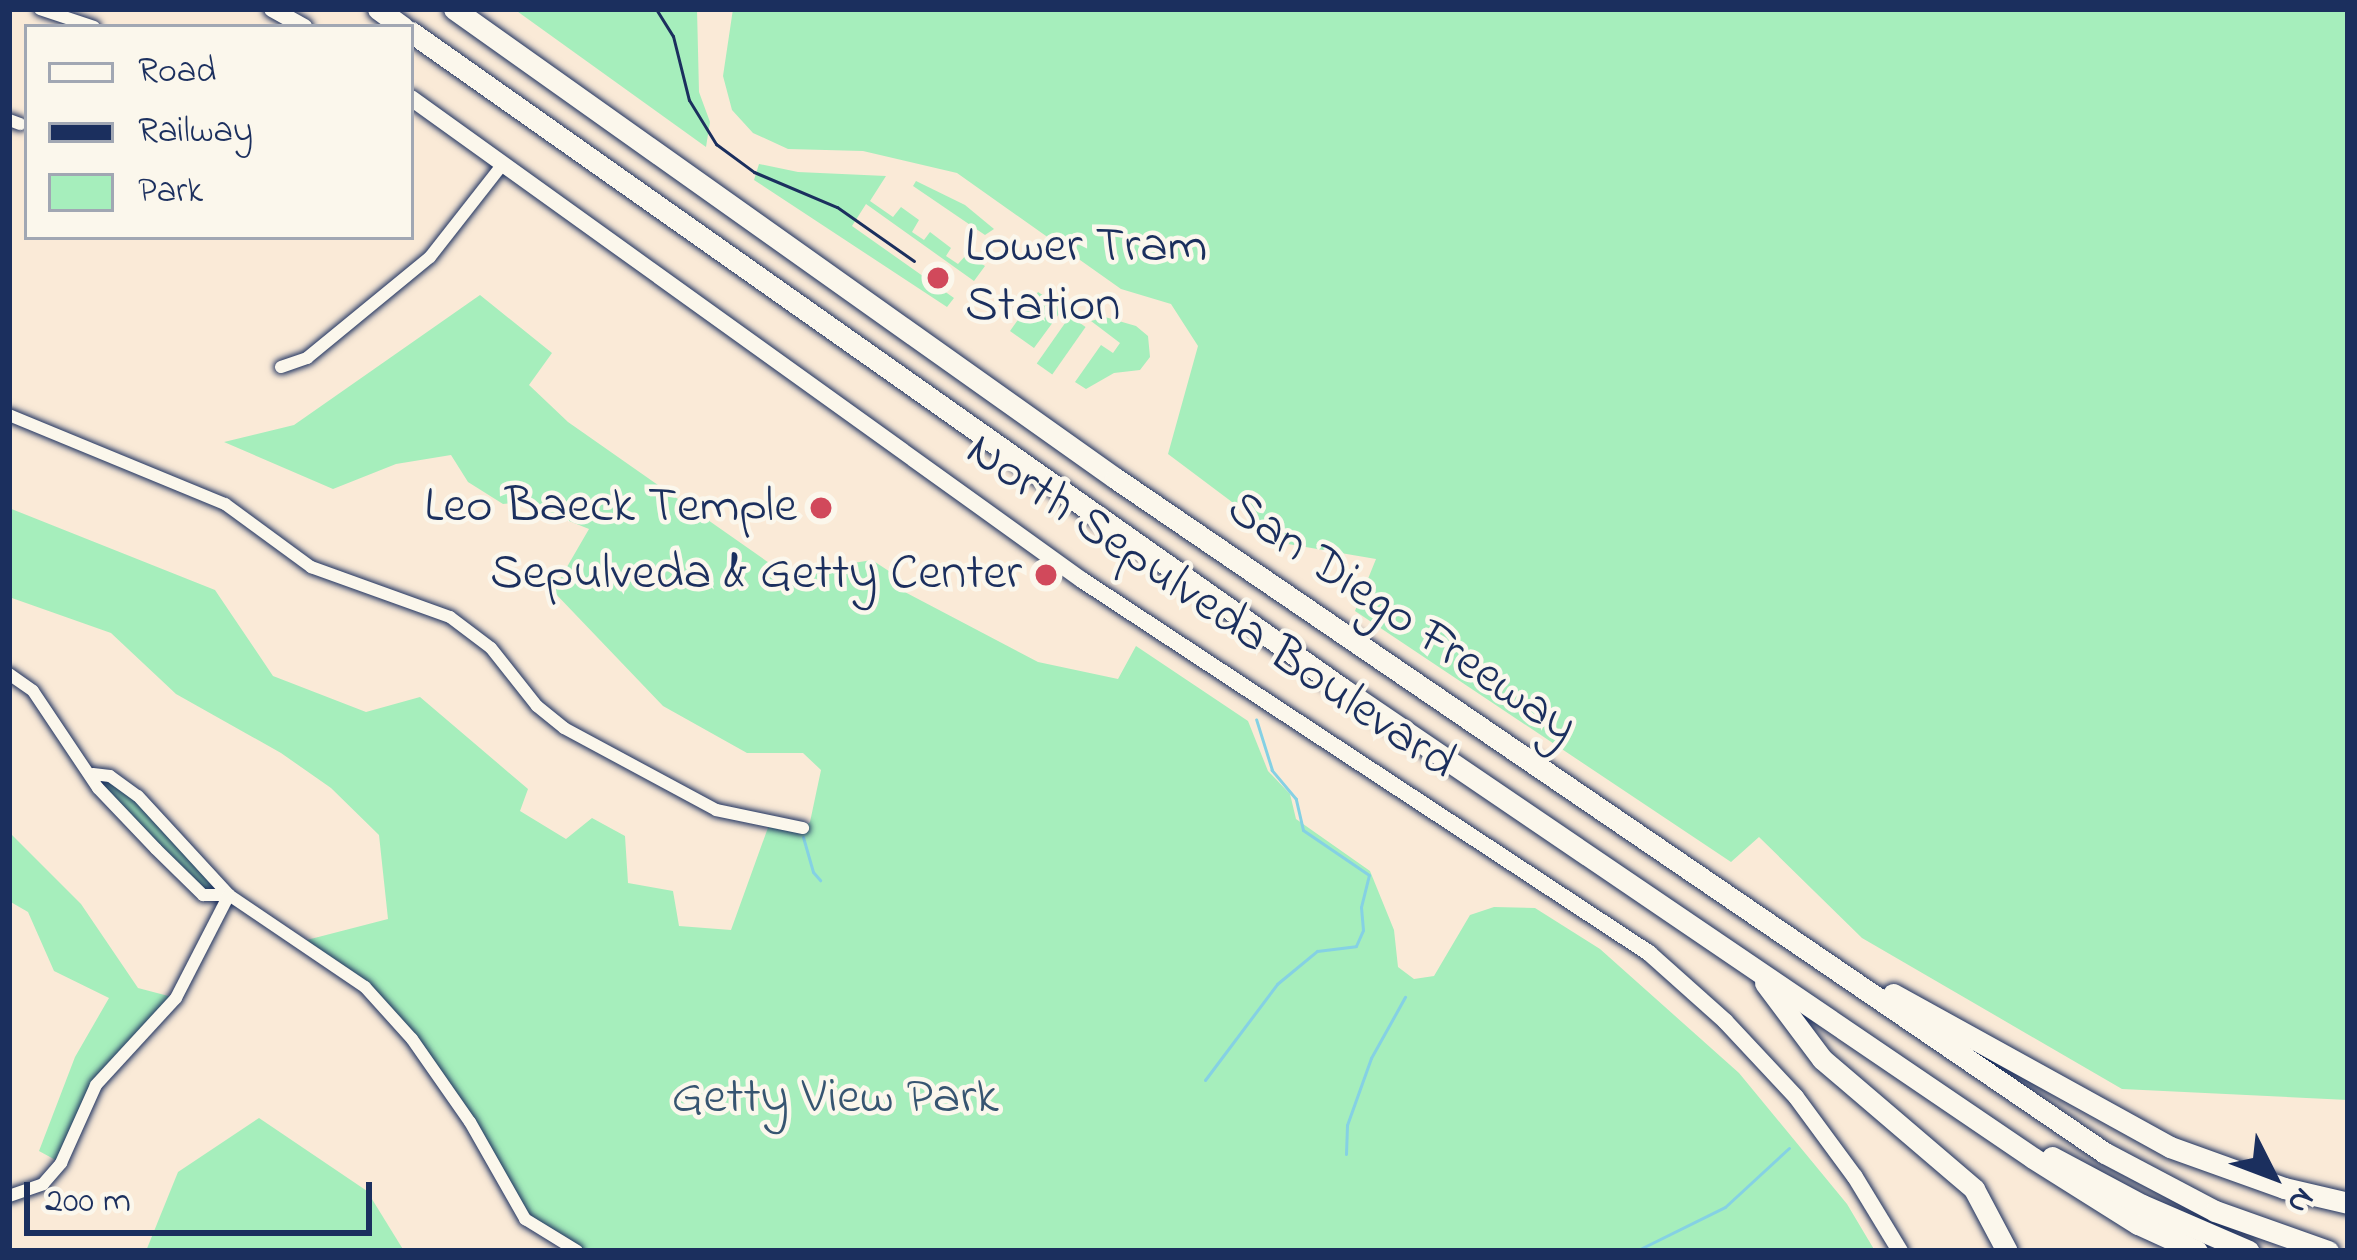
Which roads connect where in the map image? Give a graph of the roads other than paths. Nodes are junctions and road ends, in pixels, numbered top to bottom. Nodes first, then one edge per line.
1 (40, 9) edge
2 (272, 9) edge
3 (454, 9) edge
4 (85, 24) edge
5 (299, 24) edge
6 (414, 34) edge
7 (414, 100) edge
8 (503, 164) junction
9 (280, 367) dead end
10 (9, 415) edge
11 (9, 674) edge
12 (93, 774) junction
13 (803, 829) dead end
14 (229, 895) junction
15 (1767, 922) junction
16 (1750, 965) junction
17 (1968, 1060) junction
18 (2033, 1158) junction
19 (9, 1196) edge
20 (2348, 1203) edge
21 (577, 1251) edge
22 (1900, 1251) edge
23 (2006, 1251) edge
24 (2197, 1251) edge
25 (2249, 1251) edge
26 (2286, 1251) edge
27 (2328, 1251) edge

1 - 4 street
2 - 5 main road
3 - 15 highway, San Diego Freeway
6 - 16 highway, San Diego Freeway
7 - 8 main road, North Sepulveda Boulevard
8 - 9 street
8 - 22 main road, North Sepulveda Boulevard
10 - 13 street
11 - 12 street
12 - 14 street
12 - 14 street
14 - 19 street
14 - 21 street
15 - 17 highway, San Diego Freeway
15 - 20 highway
16 - 18 highway, San Diego Freeway
16 - 23 highway
17 - 26 highway
17 - 27 highway, San Diego Freeway
18 - 24 highway, San Diego Freeway
18 - 25 highway

